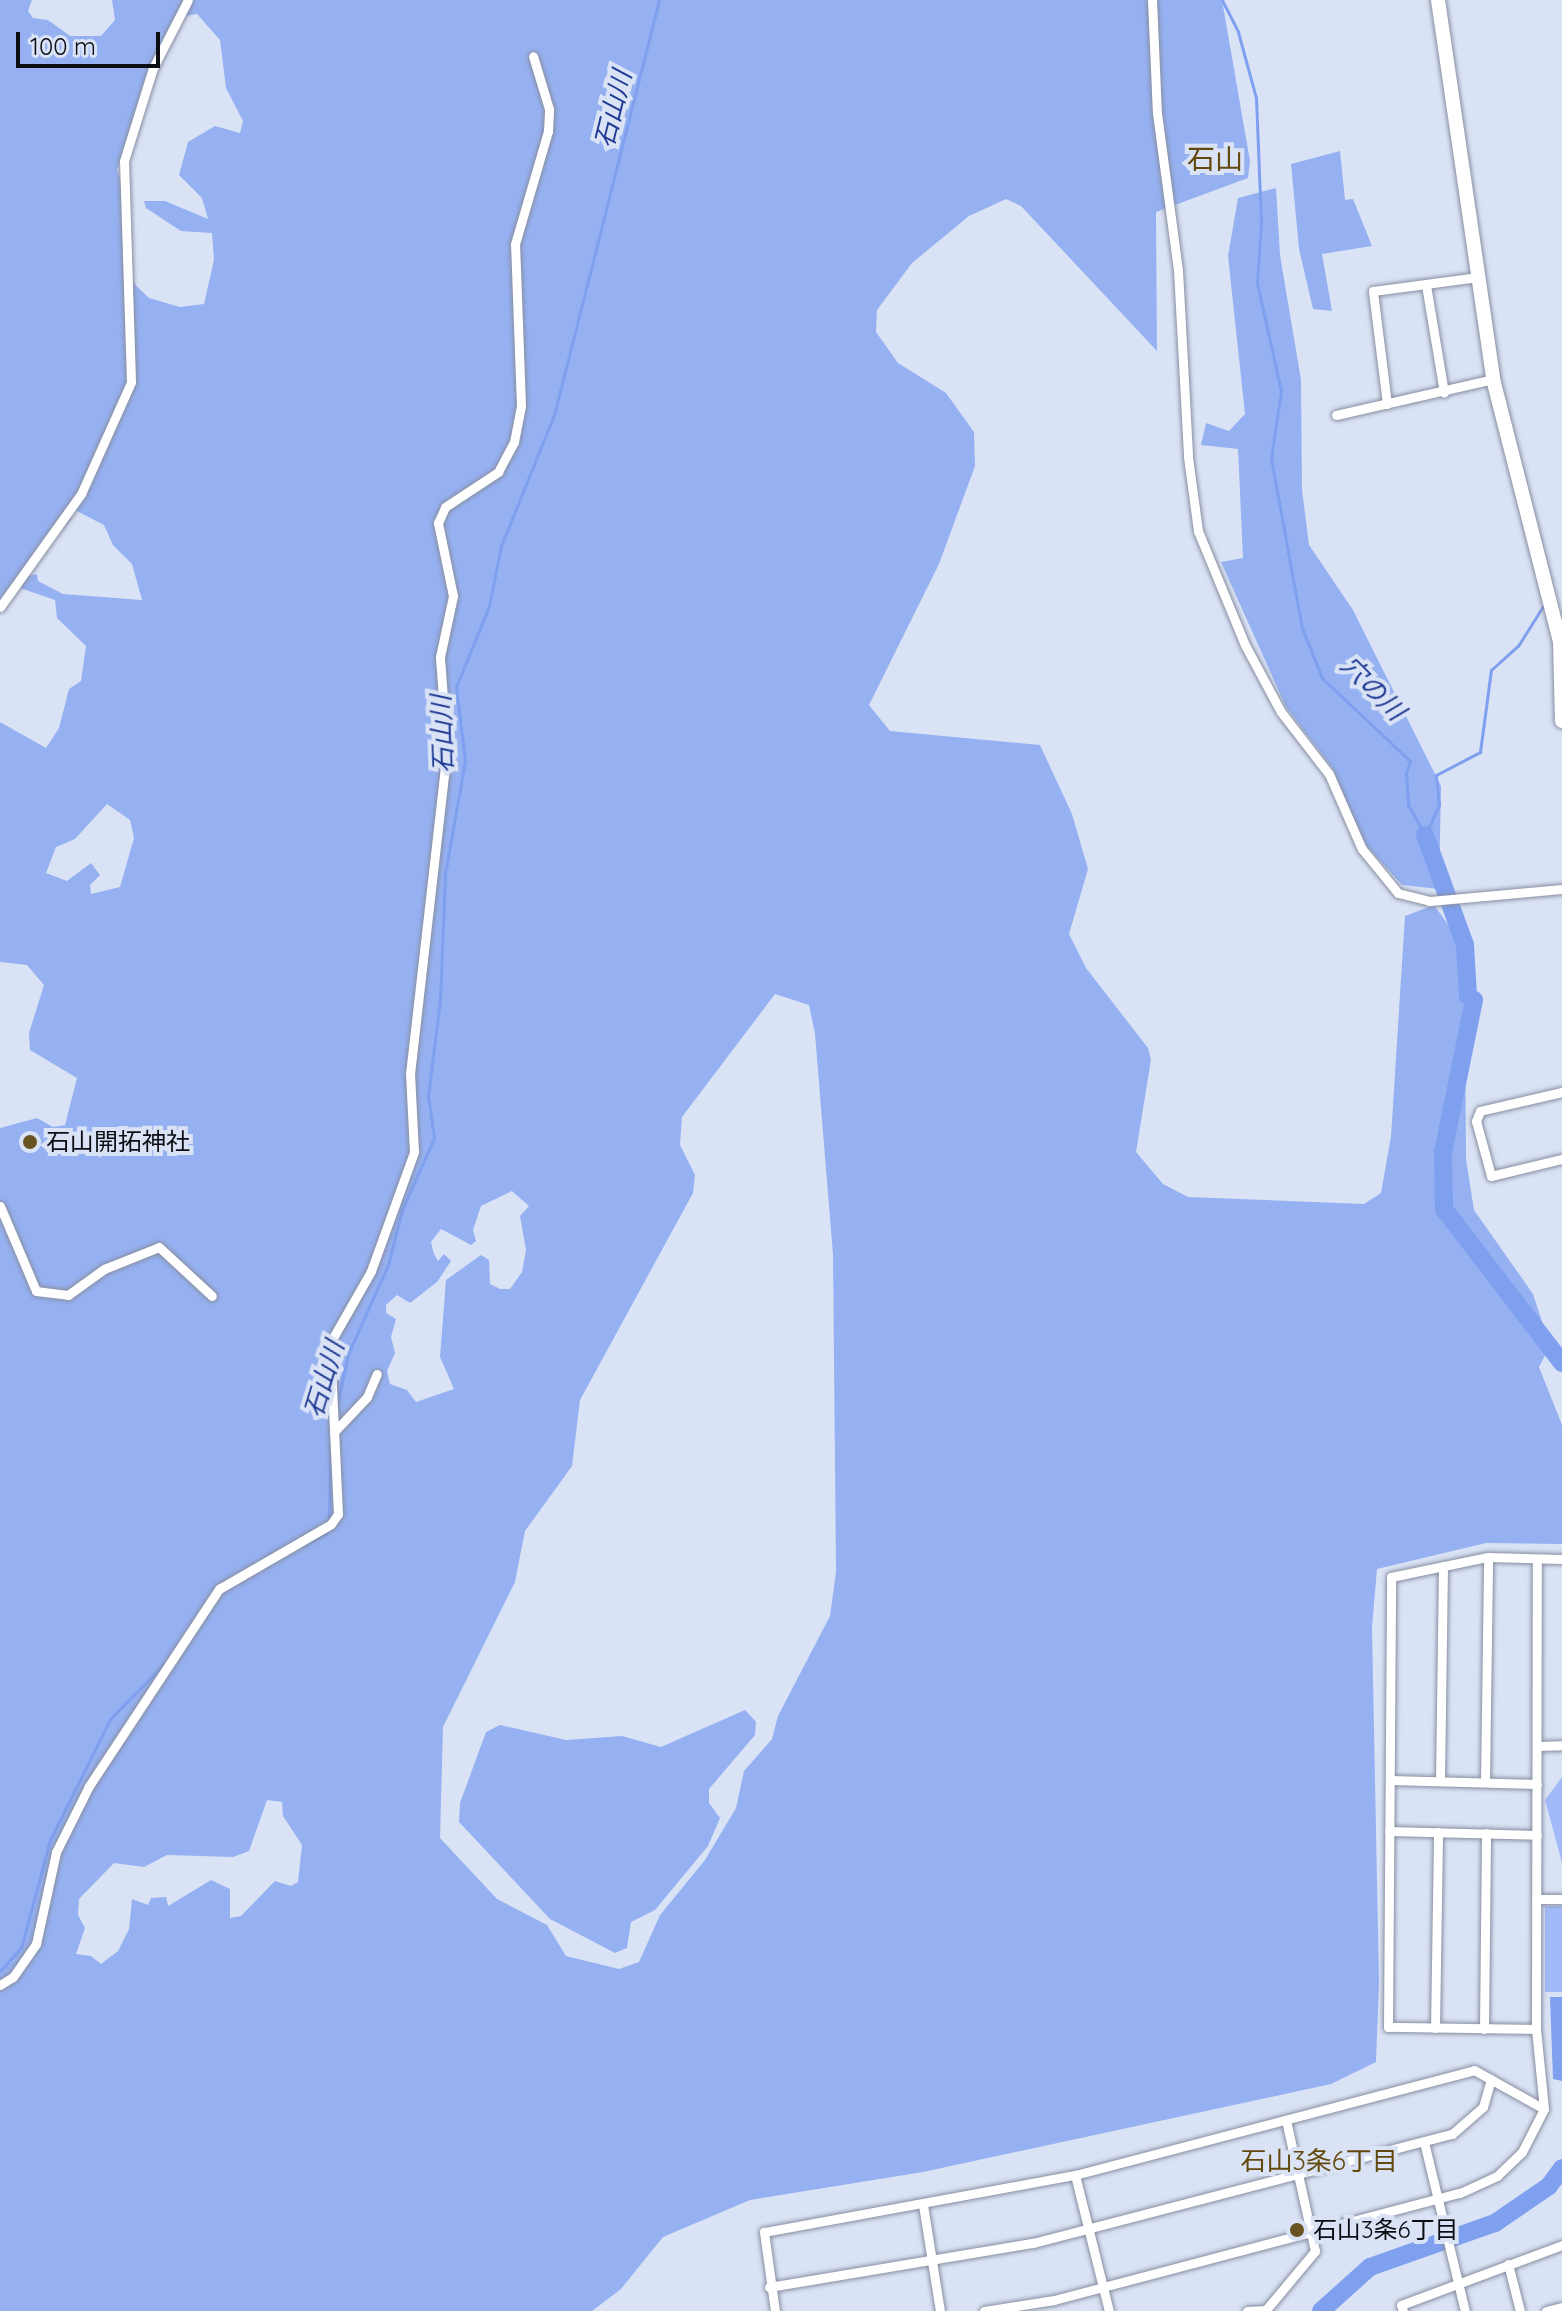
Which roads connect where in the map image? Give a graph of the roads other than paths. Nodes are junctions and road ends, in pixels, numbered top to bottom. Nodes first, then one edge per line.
1 (188, 0) edge
2 (1152, 0) edge
3 (1438, 0) edge
4 (533, 56) dead end
5 (1478, 277) junction
6 (1426, 285) junction
7 (1493, 379) junction
8 (1444, 392) junction
9 (1387, 404) junction
10 (1336, 415) dead end
11 (0, 607) edge
12 (1561, 666) edge
13 (1562, 721) edge
14 (1562, 889) edge
15 (1561, 1095) edge
16 (1562, 1159) edge
17 (0, 1206) edge
18 (212, 1296) dead end
19 (377, 1374) dead end
20 (334, 1427) junction
21 (1488, 1557) junction
22 (1537, 1559) junction
23 (1562, 1559) edge
24 (1443, 1566) junction
25 (1562, 1745) edge
26 (1538, 1746) junction
27 (1390, 1780) junction
28 (1440, 1781) junction
29 (1485, 1782) junction
30 (1537, 1784) junction
31 (1389, 1831) junction
32 (1438, 1832) junction
33 (1486, 1833) junction
34 (1537, 1835) junction
35 (1536, 1899) junction
36 (1562, 1899) edge
37 (0, 1985) edge
38 (1435, 2028) junction
39 (1484, 2029) junction
40 (1536, 2029) junction
41 (1491, 2079) junction
42 (1544, 2109) junction
43 (1286, 2120) junction
44 (1424, 2142) junction
45 (1299, 2174) junction
46 (1075, 2175) junction
47 (1438, 2198) junction
48 (923, 2205) junction
49 (1090, 2228) junction
50 (1312, 2231) junction
51 (1562, 2245) edge
52 (931, 2260) junction
53 (1508, 2264) junction
54 (1458, 2282) junction
55 (1104, 2286) junction
56 (769, 2287) junction
57 (1054, 2300) junction
58 (1562, 2307) edge
59 (1266, 2310) edge
60 (775, 2311) edge
61 (940, 2311) edge
62 (984, 2311) edge
63 (1056, 2311) edge
64 (1109, 2311) edge
65 (1247, 2311) edge
66 (1403, 2311) edge
67 (1465, 2311) edge
68 (1520, 2311) edge
69 (1546, 2311) edge

1 - 11 street
2 - 14 street
3 - 5 street
4 - 20 street
5 - 6 street
5 - 7 street
6 - 8 street
6 - 9 street
7 - 8 street
7 - 12 street
8 - 9 street
9 - 10 street
12 - 13 street
15 - 16 street
17 - 18 street
19 - 20 street
20 - 37 street
21 - 22 street
21 - 24 street
21 - 29 street
22 - 23 street
22 - 26 street
24 - 27 street
24 - 28 street
25 - 26 street
26 - 30 street
27 - 28 street
27 - 31 street
28 - 29 street
29 - 30 street
30 - 34 street
31 - 32 street
31 - 38 street
32 - 33 street
32 - 38 street
33 - 34 street
33 - 39 street
34 - 35 street
35 - 36 street
35 - 40 street
38 - 39 street
39 - 40 street
40 - 42 street
41 - 42 street
41 - 43 street
41 - 44 street
42 - 47 street
43 - 45 street
43 - 46 street
44 - 45 street
44 - 47 street
45 - 49 street
45 - 50 street
46 - 48 street
46 - 49 street
47 - 50 street
47 - 54 street
48 - 52 street
48 - 56 street
49 - 52 street
49 - 55 street
50 - 55 street
50 - 59 street
51 - 53 street
52 - 56 street
52 - 61 street
53 - 54 street
53 - 68 street
54 - 66 street
54 - 67 street
55 - 57 street
55 - 64 street
56 - 60 street
57 - 62 street
57 - 63 street
58 - 69 street
59 - 65 street

